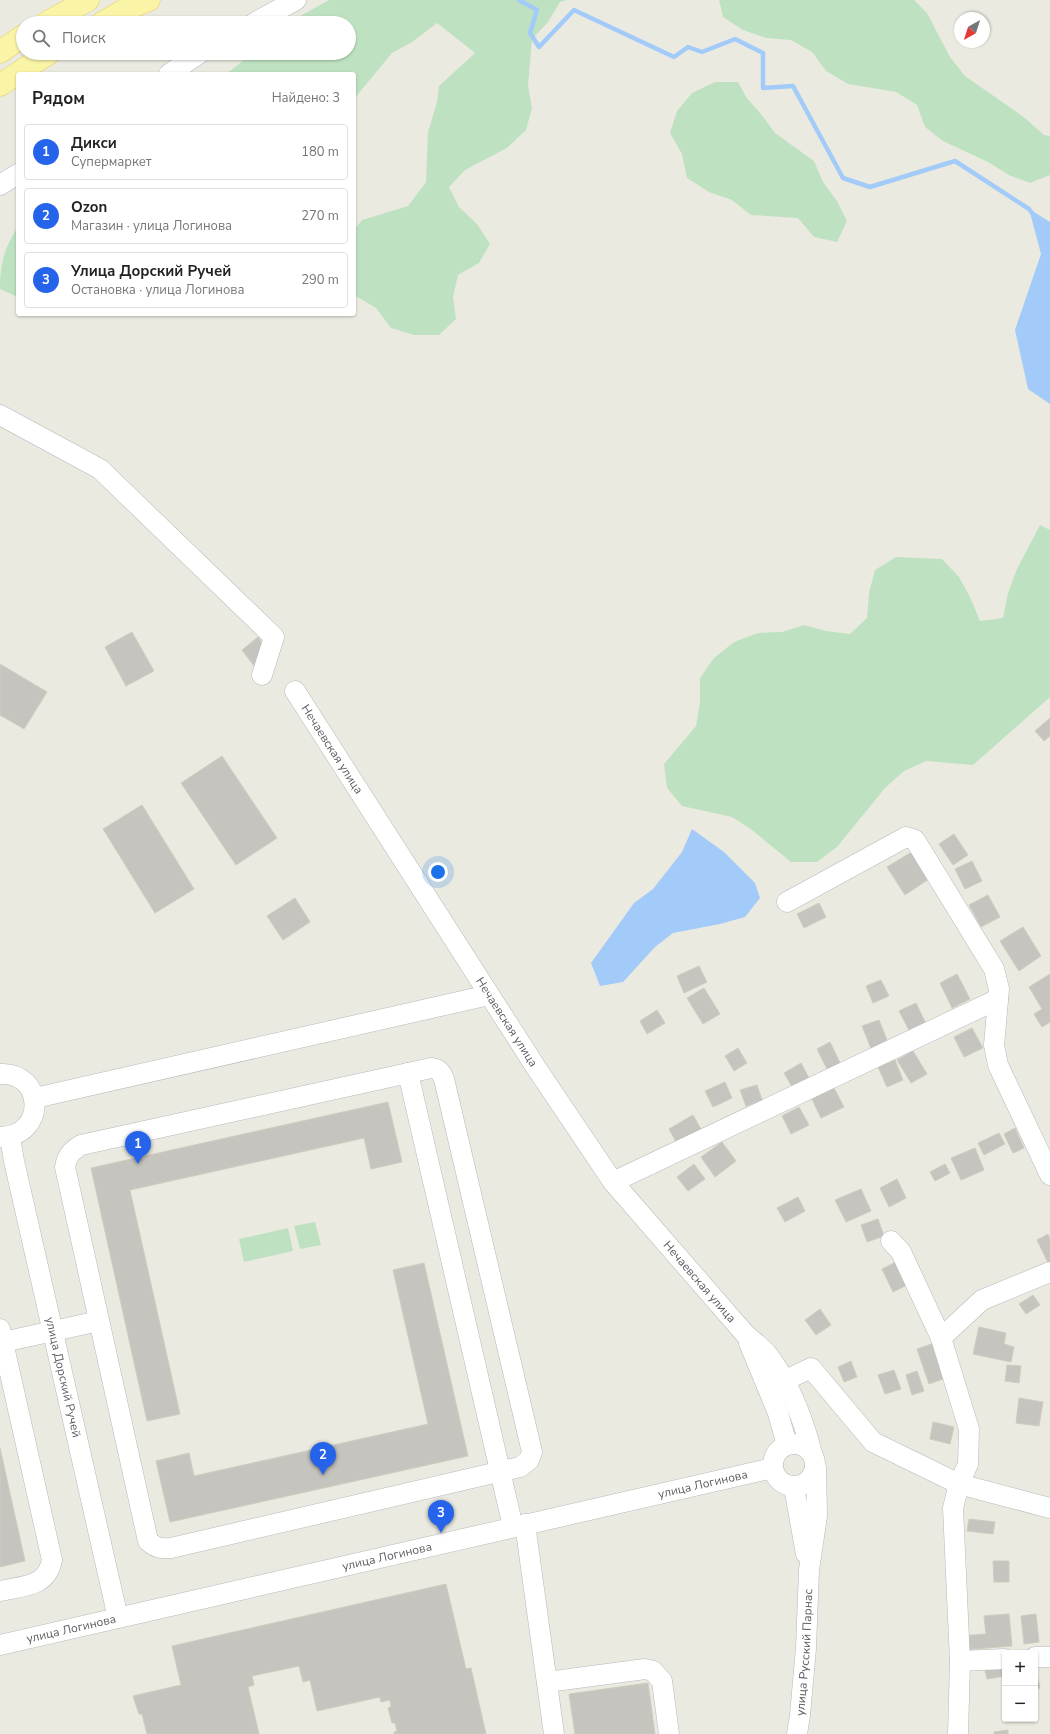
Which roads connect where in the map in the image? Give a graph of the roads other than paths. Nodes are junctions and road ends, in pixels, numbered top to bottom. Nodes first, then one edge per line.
1 (88, 0) edge
2 (149, 0) edge
3 (296, 0) edge
4 (59, 16) edge
5 (114, 16) edge
6 (267, 16) edge
7 (16, 41) edge
8 (0, 52) edge
9 (38, 60) edge
10 (190, 60) edge
11 (20, 72) edge
12 (172, 72) edge
13 (16, 75) edge
14 (0, 85) edge
15 (16, 175) edge
16 (0, 185) edge
17 (0, 416) edge
18 (262, 675) dead end
19 (295, 691) dead end
20 (787, 902) dead end
21 (489, 995) junction
22 (998, 999) junction
23 (408, 1073) junction
24 (0, 1074) edge
25 (34, 1098) junction
26 (5, 1137) edge
27 (1050, 1175) edge
28 (613, 1182) junction
29 (891, 1241) dead end
30 (1050, 1272) edge
31 (99, 1321) junction
32 (53, 1331) junction
33 (745, 1334) junction
34 (2, 1336) edge
35 (941, 1338) junction
36 (781, 1382) junction
37 (787, 1445) junction
38 (814, 1460) junction
39 (773, 1468) junction
40 (501, 1472) junction
41 (959, 1484) junction
42 (794, 1487) junction
43 (1050, 1508) edge
44 (519, 1525) junction
45 (809, 1570) junction
46 (0, 1591) edge
47 (118, 1618) junction
48 (0, 1645) edge
49 (1038, 1657) edge
50 (1050, 1657) edge
51 (1002, 1659) edge
52 (960, 1661) junction
53 (547, 1682) junction
54 (554, 1734) edge
55 (669, 1734) edge
56 (797, 1734) edge
57 (958, 1734) edge

1 - 4 main road
2 - 5 main road
3 - 6 street
7 - 8 main road
9 - 11 main road
10 - 12 street
13 - 14 main road
15 - 16 street
17 - 18 street
19 - 21 street, Нечаевская улица
20 - 22 street
21 - 25 street
21 - 28 street, Нечаевская улица
22 - 27 street
22 - 28 street
23 - 31 street
23 - 40 street
23 - 40 street
24 - 25 street
25 - 26 street
26 - 32 street, улица Дорский Ручей
28 - 33 street, Нечаевская улица
29 - 35 street
30 - 35 street
31 - 32 street
31 - 40 street
32 - 34 street
32 - 47 street, улица Дорский Ручей
33 - 36 street, Нечаевская улица
33 - 37 street, Нечаевская улица
34 - 46 street
35 - 41 street
36 - 38 street, Нечаевская улица
36 - 41 street
37 - 38 street
37 - 39 street
38 - 42 street
38 - 45 street, улица Русский Парнас
39 - 42 street
39 - 44 street, улица Логинова
40 - 44 street
41 - 43 street
41 - 52 street
42 - 45 street, улица Русский Парнас
44 - 47 street, улица Логинова
44 - 53 street
45 - 56 street, улица Русский Парнас
47 - 48 street, улица Логинова
49 - 50 street
51 - 52 street
52 - 57 street
53 - 54 street
53 - 55 street

